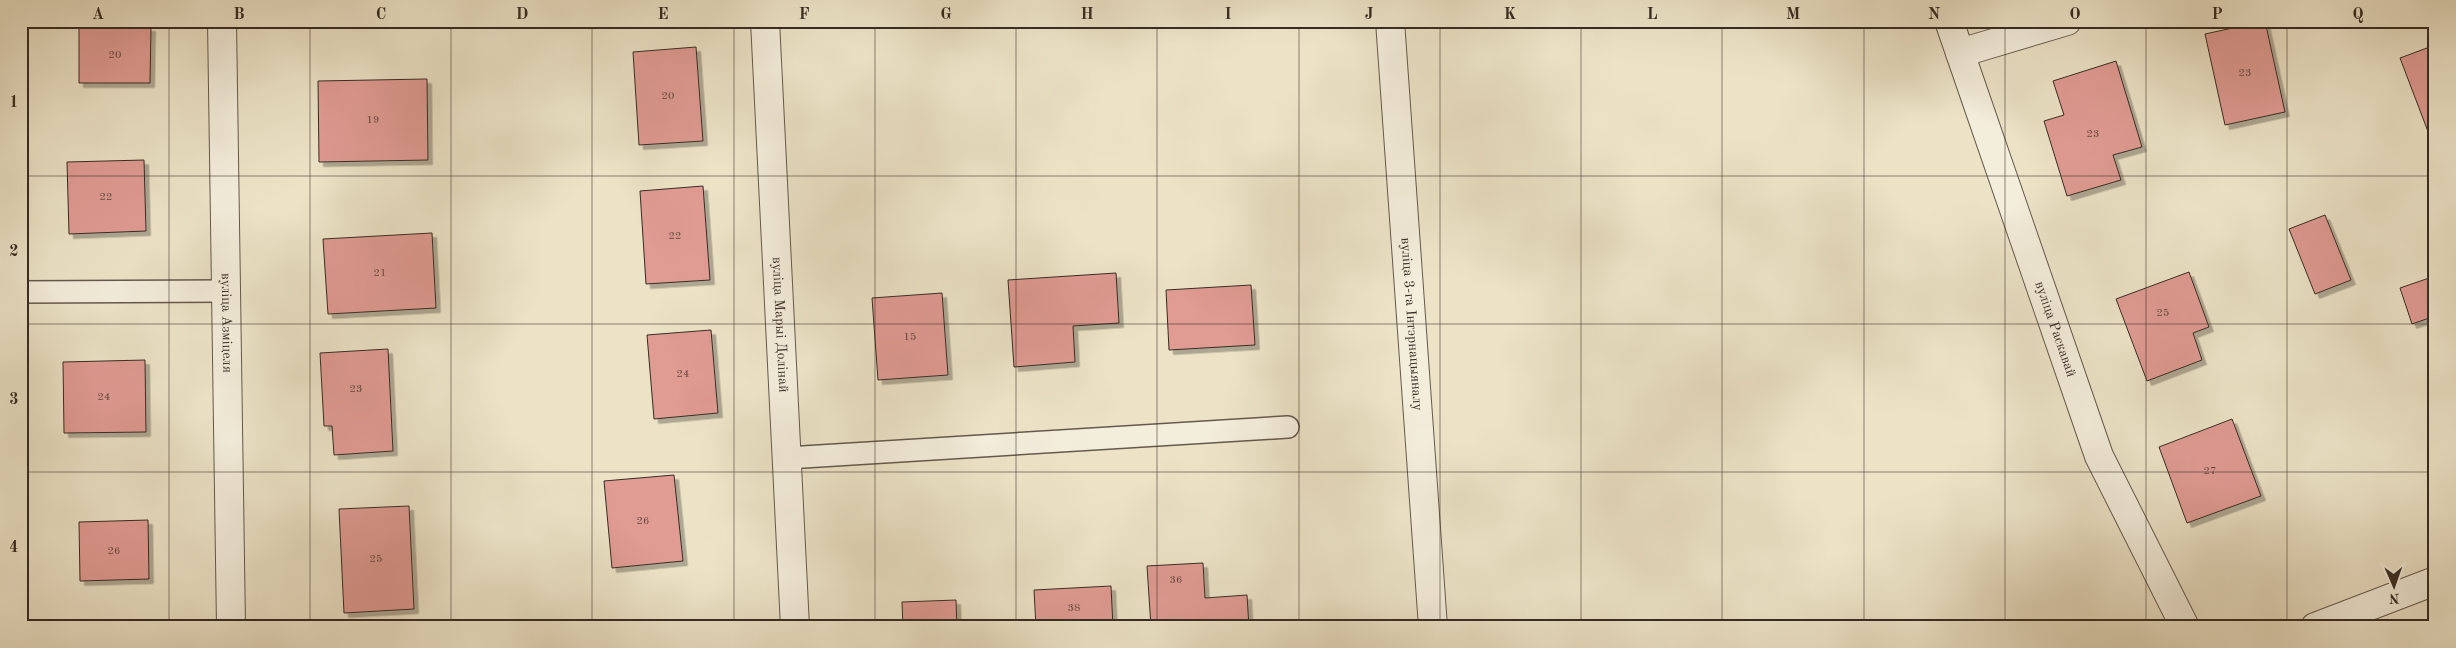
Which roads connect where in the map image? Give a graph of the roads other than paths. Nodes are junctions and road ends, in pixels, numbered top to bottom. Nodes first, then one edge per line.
1 (222, 21) edge
2 (765, 21) edge
3 (1390, 21) edge
4 (1949, 21) edge
5 (2067, 21) edge
6 (1960, 53) junction
7 (226, 291) junction
8 (21, 292) edge
9 (1288, 428) dead end
10 (787, 458) junction
11 (2435, 580) edge
12 (231, 627) edge
13 (795, 627) edge
14 (1434, 627) edge
15 (2185, 627) edge
16 (2315, 627) edge

1 - 7 street, вуліца Азміцеля
2 - 10 street, вуліца Марыі Долінай
3 - 14 street, вуліца 3-га Інтэрнацыяналу
4 - 6 street, вуліца Раскавай
5 - 6 street
6 - 15 street, вуліца Раскавай
7 - 8 lane
7 - 12 street, вуліца Азміцеля
9 - 10 lane
10 - 13 street, вуліца Марыі Долінай
11 - 16 street

